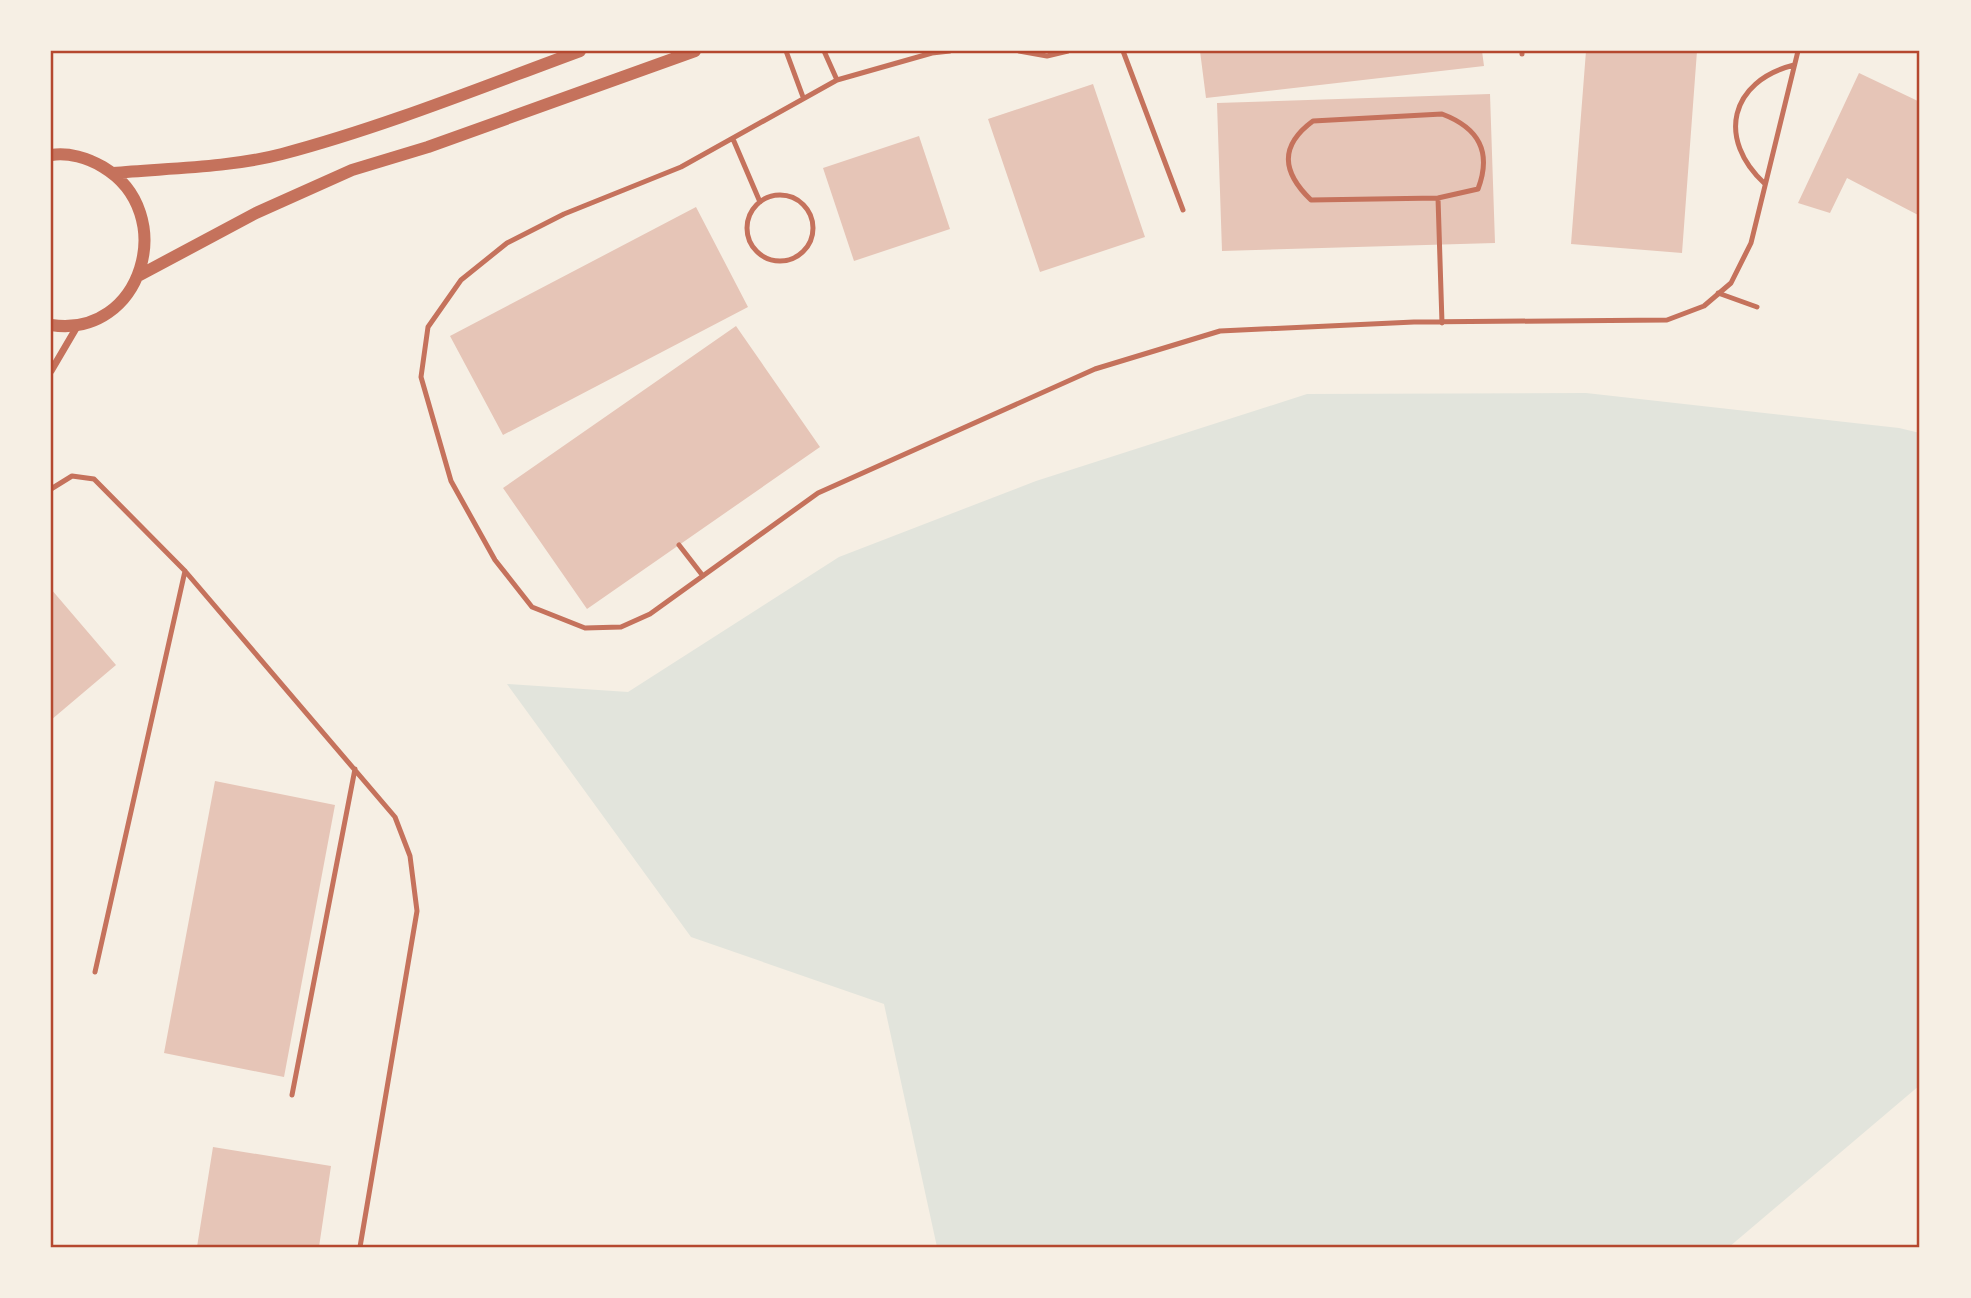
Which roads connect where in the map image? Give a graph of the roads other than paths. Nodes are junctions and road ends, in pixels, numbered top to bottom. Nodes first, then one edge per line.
1 (580, 51) edge
2 (695, 51) edge
3 (786, 51) edge
4 (824, 51) edge
5 (950, 51) edge
6 (1019, 51) edge
7 (1068, 51) edge
8 (1124, 51) edge
9 (1798, 51) edge
10 (1794, 65) junction
11 (837, 80) junction
12 (803, 97) junction
13 (733, 139) junction
14 (52, 154) edge
15 (113, 173) junction
16 (1765, 184) junction
17 (1438, 198) junction
18 (760, 202) junction
19 (1183, 210) dead end
20 (138, 276) junction
21 (1718, 293) junction
22 (1757, 307) dead end
23 (1441, 323) junction
24 (51, 325) edge
25 (78, 325) junction
26 (51, 370) edge
27 (51, 489) edge
28 (679, 545) dead end
29 (185, 571) junction
30 (702, 576) junction
31 (355, 769) junction
32 (95, 972) dead end
33 (292, 1096) dead end
34 (360, 1247) edge

1 - 15 street
2 - 20 street
3 - 12 lane
4 - 11 lane
5 - 11 lane
6 - 7 lane
8 - 19 lane
9 - 10 lane
10 - 16 lane
10 - 16 lane
11 - 12 lane
12 - 13 lane
13 - 18 lane
13 - 30 lane
14 - 15 street
15 - 20 street
16 - 21 lane
17 - 17 lane
17 - 23 lane
18 - 18 lane
20 - 25 street
21 - 22 lane
21 - 23 lane
23 - 30 lane
24 - 25 street
25 - 26 street
27 - 29 lane
28 - 30 lane
29 - 31 lane
29 - 32 lane
31 - 33 lane
31 - 34 lane

